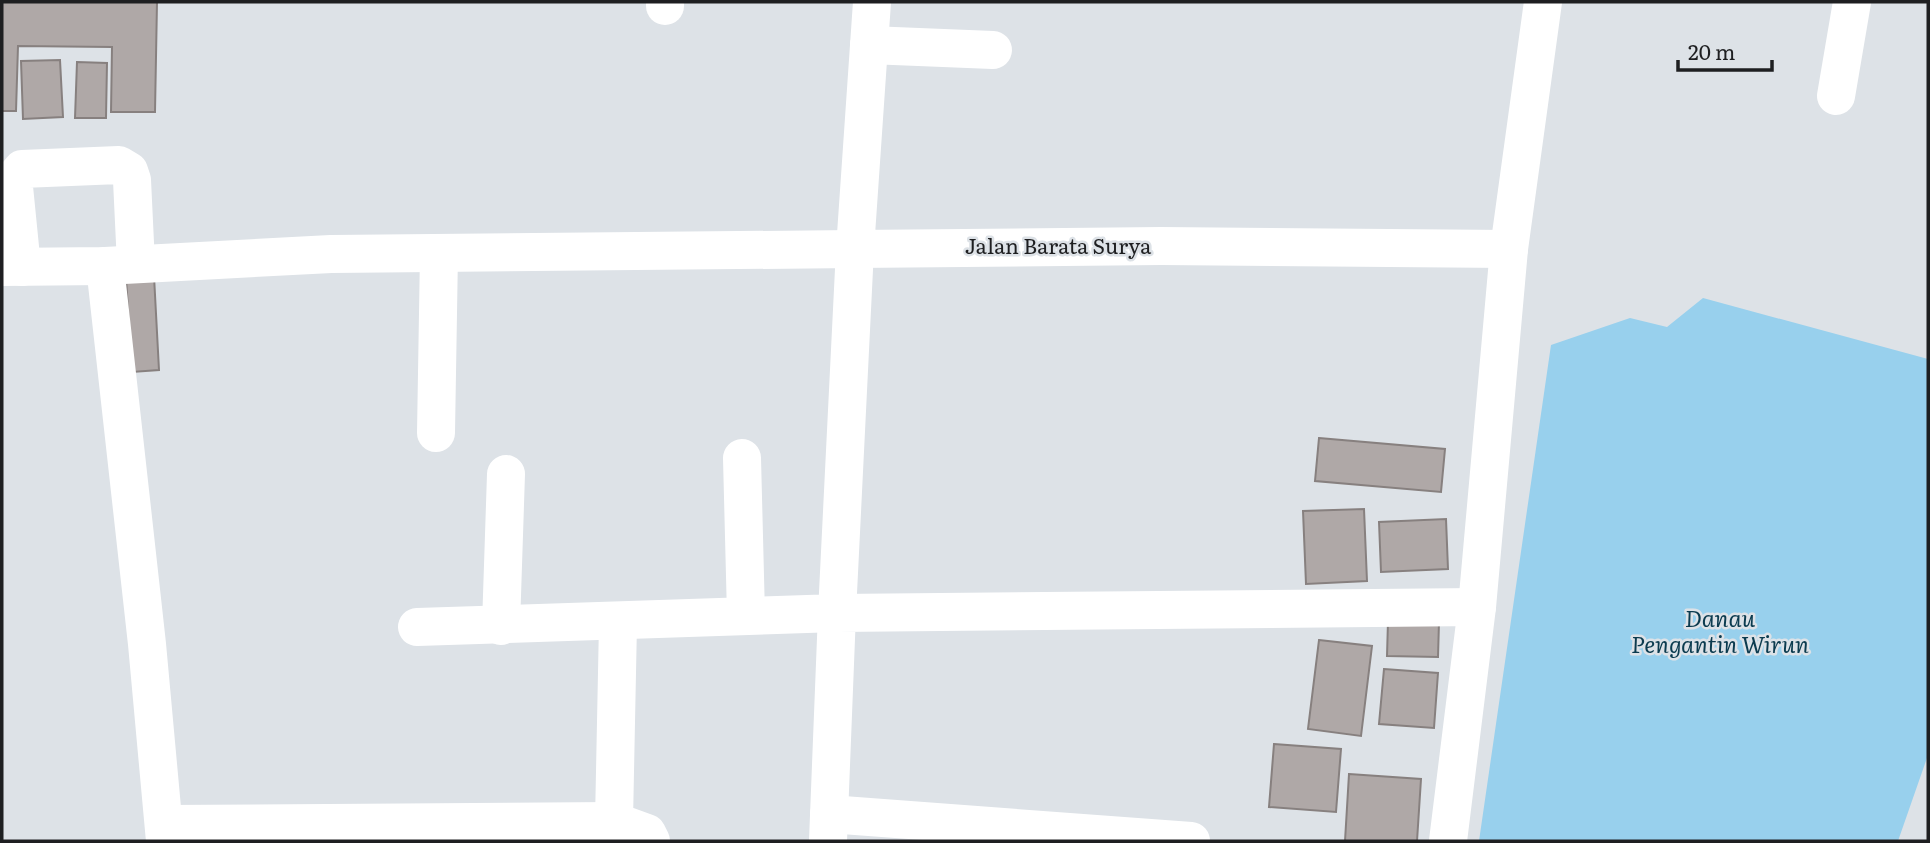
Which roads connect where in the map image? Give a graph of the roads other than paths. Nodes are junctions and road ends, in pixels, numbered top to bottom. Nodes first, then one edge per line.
1 (872, 2) edge
2 (1543, 2) edge
3 (1852, 2) edge
4 (869, 45) junction
5 (993, 50) dead end
6 (1836, 96) dead end
7 (855, 249) junction
8 (1509, 249) junction
9 (439, 253) junction
10 (120, 265) junction
11 (12, 267) edge
12 (436, 433) dead end
13 (742, 458) dead end
14 (506, 474) dead end
15 (1477, 607) junction
16 (837, 613) junction
17 (746, 615) junction
18 (618, 623) junction
19 (501, 626) junction
20 (417, 627) dead end
21 (614, 821) junction
22 (829, 828) edge
23 (165, 832) edge
24 (1017, 835) edge
25 (652, 841) edge
26 (1191, 841) edge
27 (1448, 841) edge

1 - 4 street
2 - 8 street
3 - 6 street
4 - 5 street
4 - 7 street
7 - 8 street, Jalan Barata Surya
7 - 9 street, Jalan Barata Surya
7 - 16 street
8 - 15 street
9 - 10 street, Jalan Barata Surya
9 - 12 street
10 - 11 street, Jalan Barata Surya
10 - 11 street
10 - 23 street
13 - 17 street
14 - 19 street
15 - 16 street
15 - 27 street
16 - 17 street
16 - 22 street
17 - 18 street
18 - 19 street
18 - 21 street
19 - 20 street
21 - 23 street
21 - 25 street
22 - 24 street
24 - 26 street

